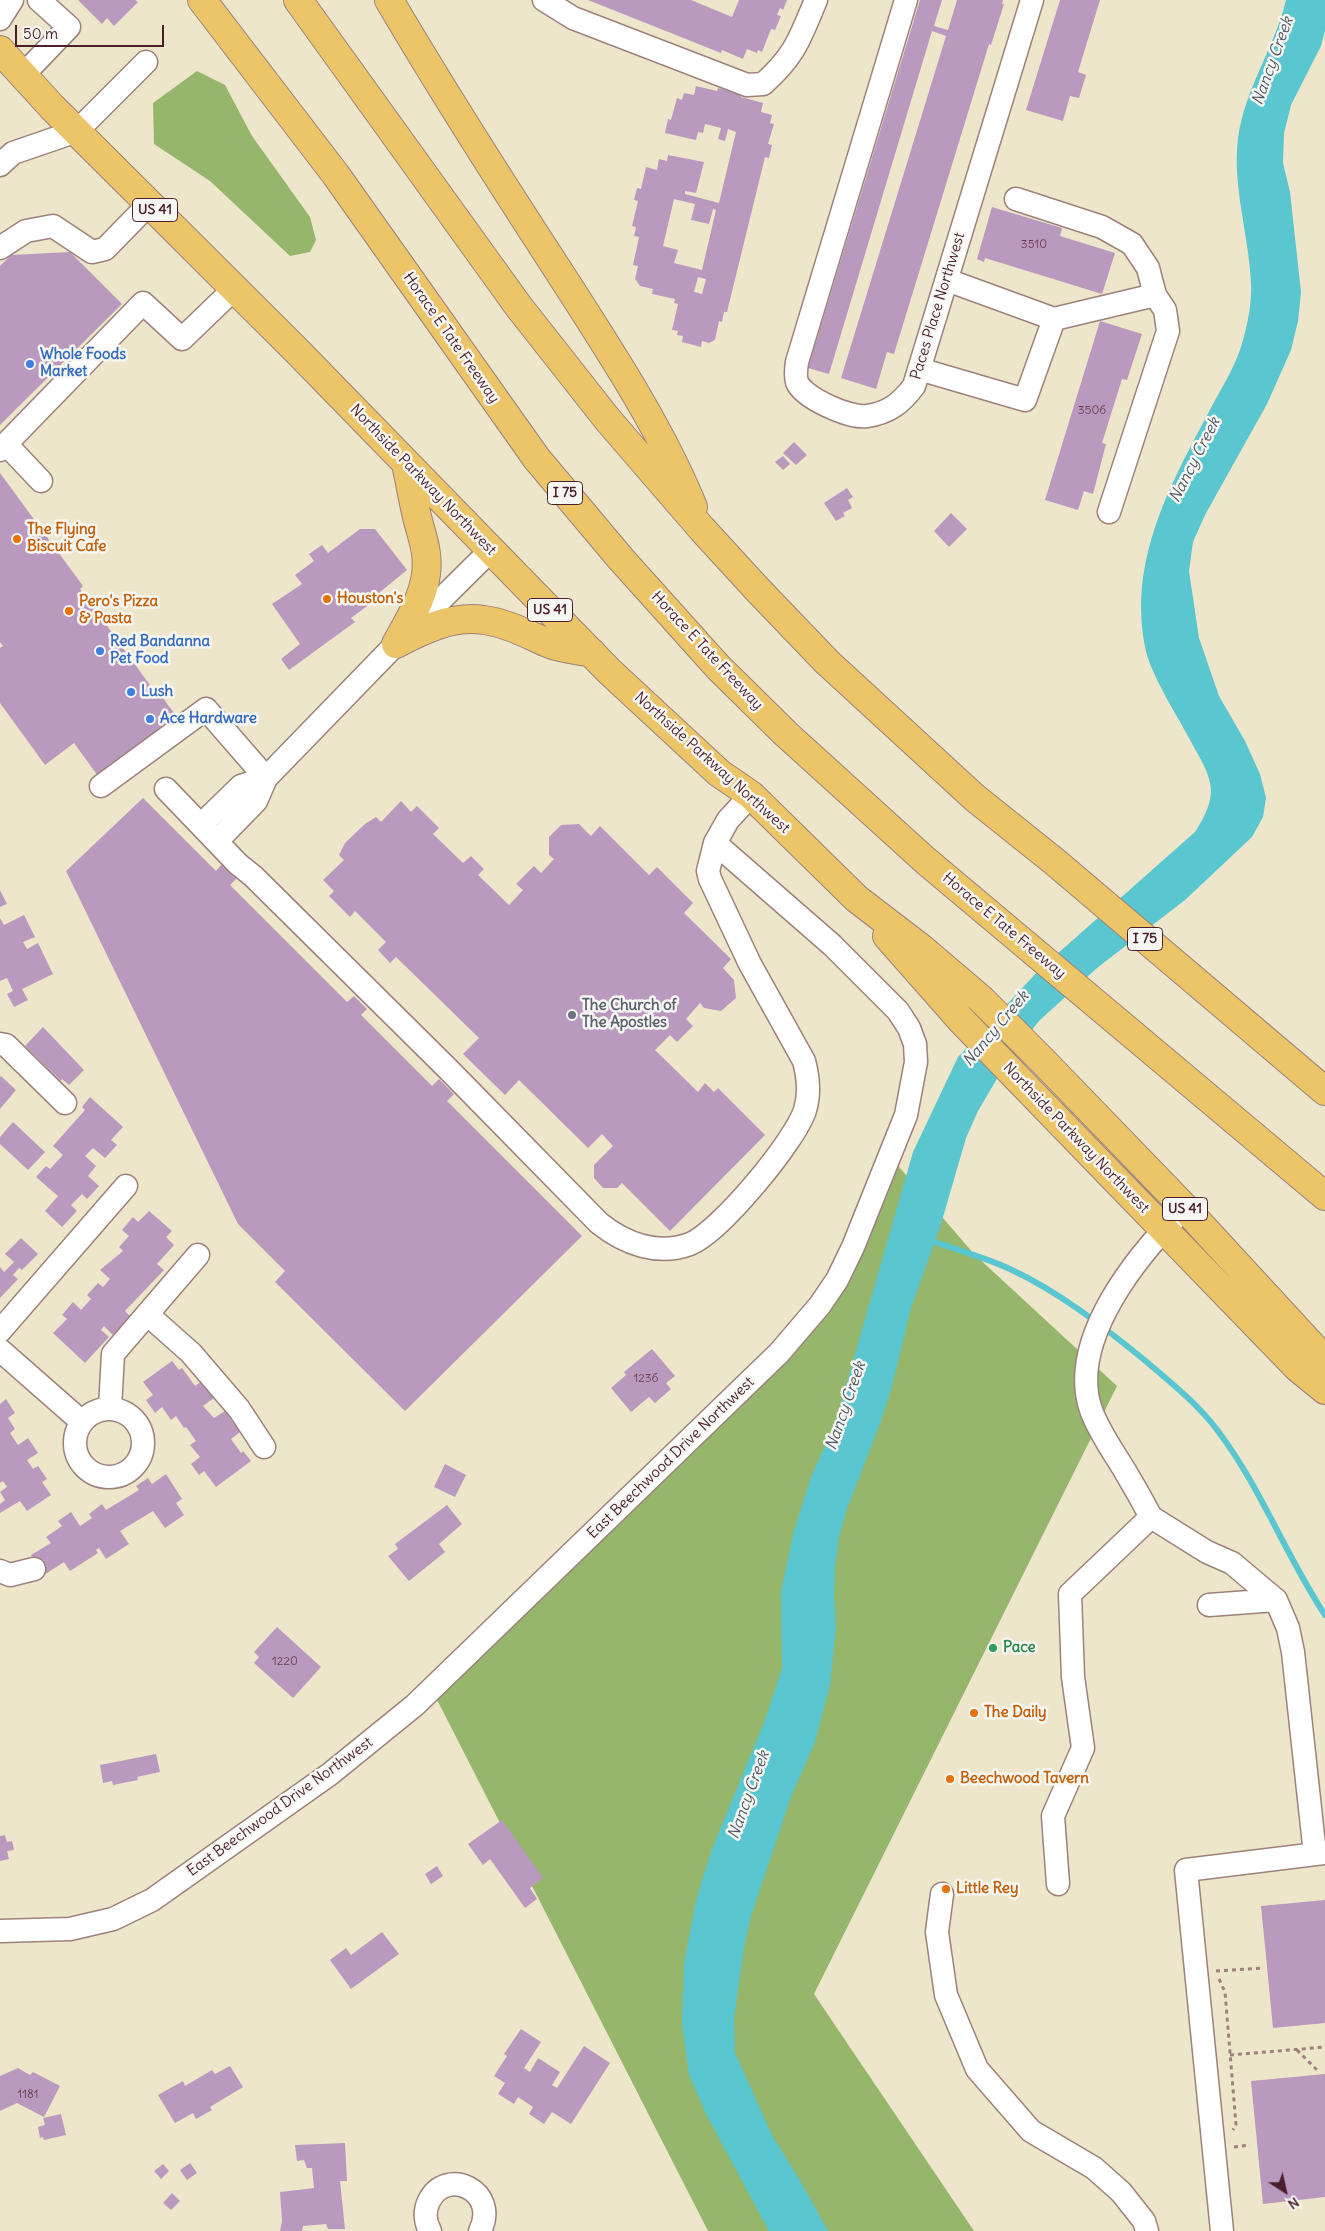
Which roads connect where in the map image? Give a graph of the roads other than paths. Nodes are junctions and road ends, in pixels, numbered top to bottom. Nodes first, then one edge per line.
1 (12, 0) edge
2 (40, 0) edge
3 (202, 0) edge
4 (298, 0) edge
5 (390, 0) edge
6 (544, 0) edge
7 (816, 0) edge
8 (906, 0) edge
9 (1032, 0) edge
10 (0, 19) edge
11 (0, 50) edge
12 (146, 62) dead end
13 (24, 74) junction
14 (77, 131) junction
15 (4, 153) edge
16 (1016, 199) dead end
17 (149, 204) junction
18 (0, 248) edge
19 (946, 280) junction
20 (234, 289) junction
21 (1155, 295) junction
22 (1054, 319) junction
23 (919, 369) junction
24 (3, 447) edge
25 (406, 464) junction
26 (41, 481) dead end
27 (1109, 512) dead end
28 (702, 529) junction
29 (491, 550) junction
30 (396, 644) junction
31 (592, 653) junction
32 (266, 778) junction
33 (101, 786) dead end
34 (166, 789) dead end
35 (751, 796) junction
36 (256, 801) junction
37 (202, 824) junction
38 (217, 841) junction
39 (715, 843) junction
40 (253, 876) junction
41 (857, 899) junction
42 (0, 1044) edge
43 (1325, 1090) edge
44 (65, 1103) dead end
45 (126, 1186) dead end
46 (1325, 1196) edge
47 (1185, 1208) junction
48 (1164, 1228) junction
49 (198, 1255) dead end
50 (147, 1314) junction
51 (0, 1331) edge
52 (0, 1350) edge
53 (1325, 1360) edge
54 (1325, 1390) edge
55 (110, 1408) junction
56 (82, 1422) junction
57 (264, 1447) dead end
58 (1152, 1517) junction
59 (34, 1569) dead end
60 (0, 1571) edge
61 (1276, 1600) junction
62 (1209, 1605) dead end
63 (1320, 1853) edge
64 (1058, 1884) dead end
65 (942, 1894) dead end
66 (0, 1931) edge
67 (430, 2231) edge
68 (480, 2231) edge
69 (1147, 2231) edge
70 (1222, 2231) edge

1 - 10 street
2 - 13 street
3 - 46 main road, Horace E Tate Freeway / I 75
4 - 28 main road, I 75
5 - 28 main road
6 - 7 street
8 - 23 street, Paces Place Northwest
9 - 19 street, Paces Place Northwest
11 - 13 main road, Northside Parkway Northwest / US 41
12 - 14 street
13 - 14 main road, Northside Parkway Northwest / US 41
14 - 15 street
14 - 17 main road, Northside Parkway Northwest / US 41
16 - 21 street
17 - 18 street
17 - 20 main road, Northside Parkway Northwest / US 41
19 - 22 street
19 - 23 street, Paces Place Northwest
20 - 24 street
20 - 25 main road, Northside Parkway Northwest / US 41
21 - 22 street
21 - 27 street
22 - 23 street
24 - 26 street
25 - 29 main road, Northside Parkway Northwest / US 41
25 - 30 main road
28 - 43 main road, I 75
29 - 30 street
29 - 31 main road, Northside Parkway Northwest / US 41
30 - 31 main road
30 - 32 street
31 - 35 main road, Northside Parkway Northwest / US 41
32 - 33 street
32 - 36 street
32 - 37 street
34 - 37 street
35 - 39 street
35 - 41 main road, Northside Parkway Northwest / US 41
36 - 38 street
36 - 40 street
37 - 38 street
38 - 40 street
39 - 40 street
39 - 66 street, East Beechwood Drive Northwest
41 - 47 main road, Northside Parkway Northwest / US 41
41 - 48 main road, Northside Parkway Northwest / US 41
42 - 44 street
45 - 51 street
47 - 48 street
47 - 53 main road, Northside Parkway Northwest / US 41
48 - 54 main road, Northside Parkway Northwest / US 41
48 - 58 street
49 - 50 street
50 - 55 street
50 - 57 street
52 - 56 street
55 - 56 street
55 - 56 street
58 - 61 street
58 - 64 street
59 - 60 street
61 - 62 street
61 - 63 street
63 - 70 street
65 - 69 street
67 - 68 street

